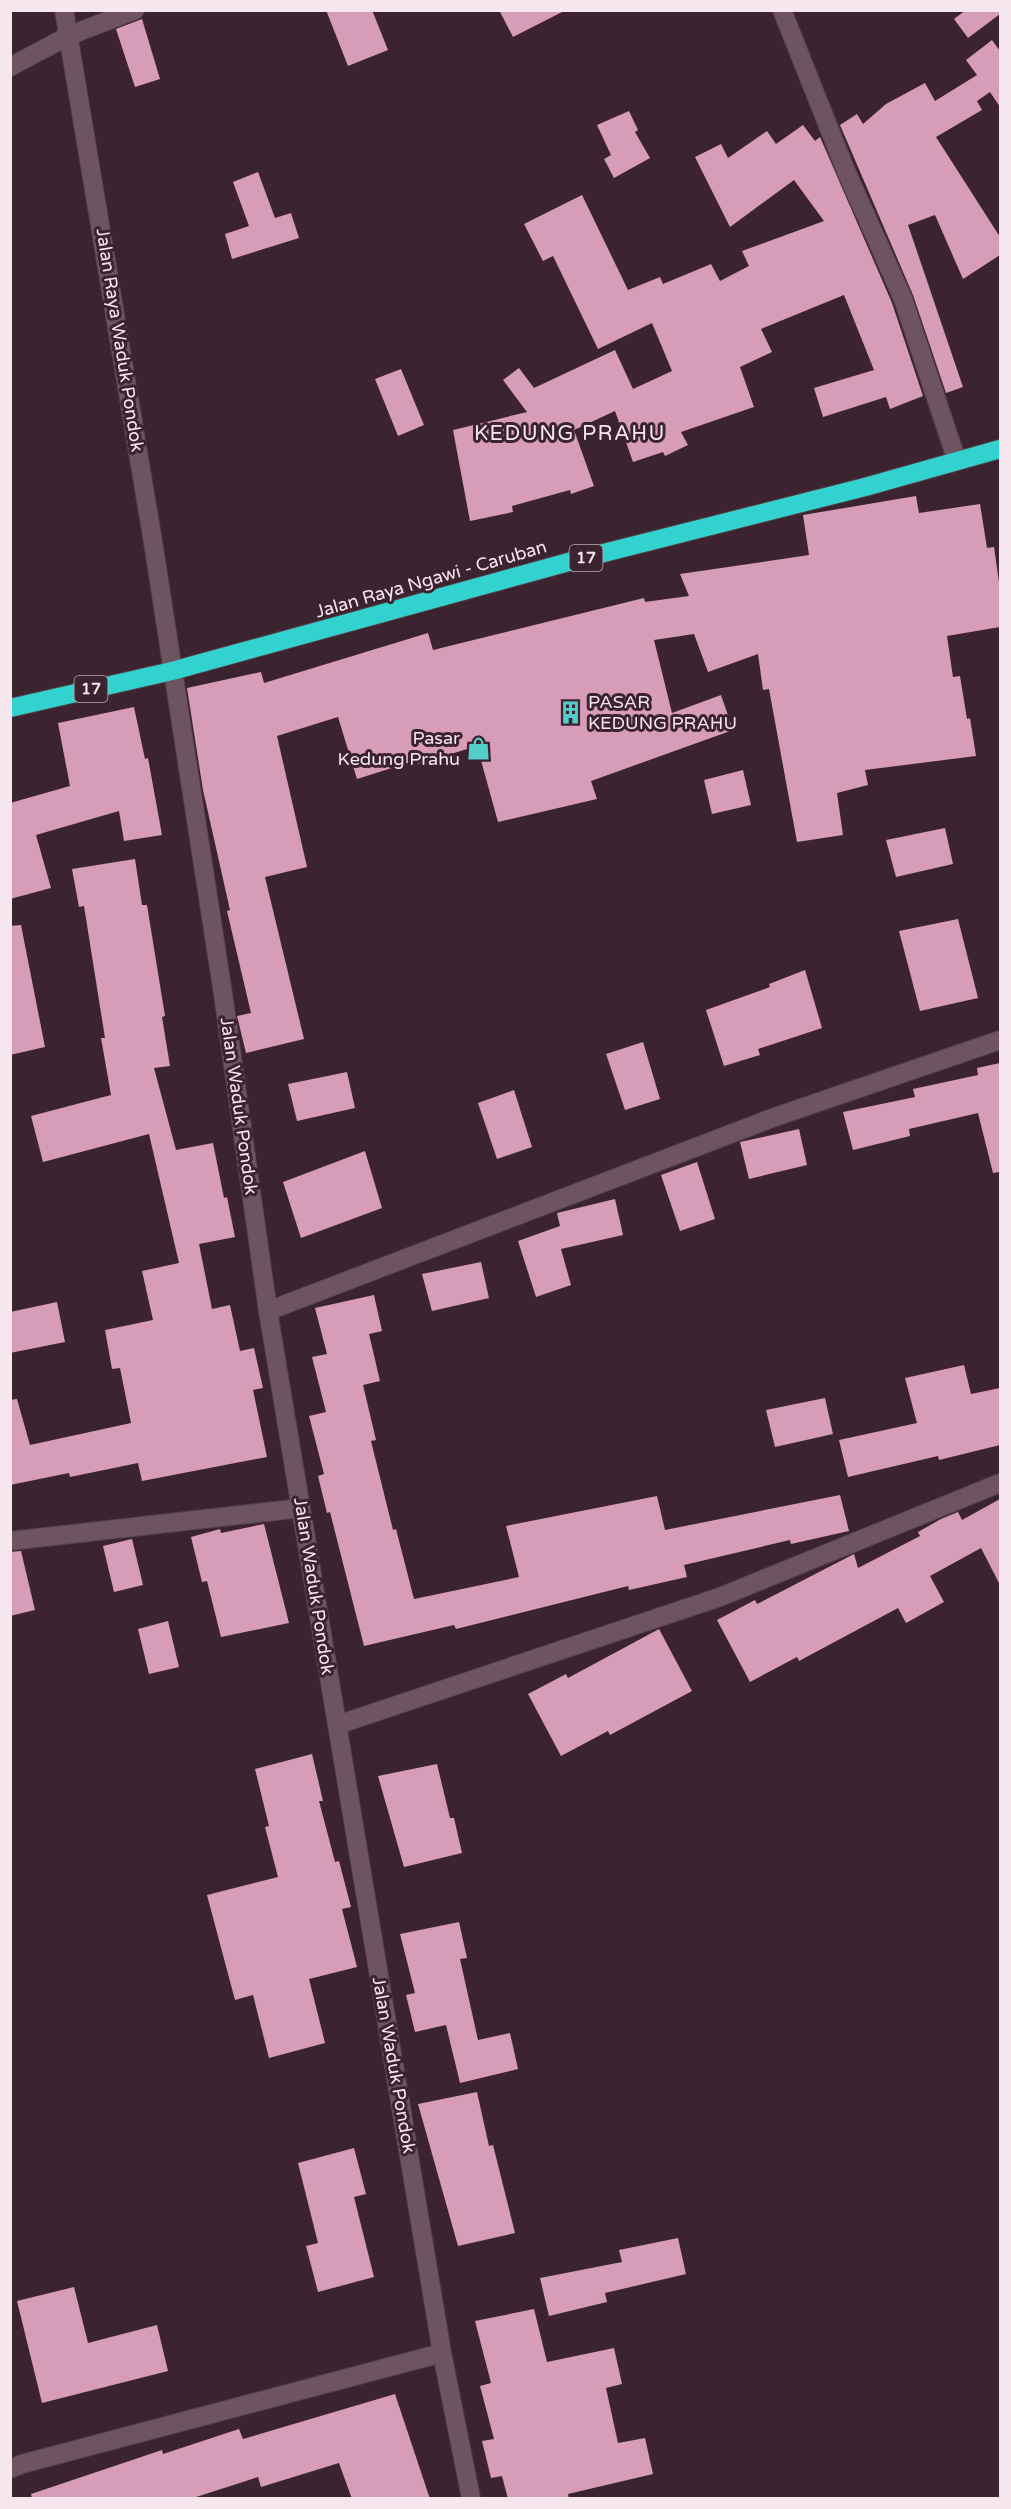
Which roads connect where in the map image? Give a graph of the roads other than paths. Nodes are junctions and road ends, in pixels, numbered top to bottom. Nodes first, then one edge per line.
1 (64, 10) edge
2 (135, 10) edge
3 (782, 10) edge
4 (68, 36) junction
5 (10, 67) edge
6 (1000, 449) edge
7 (957, 461) junction
8 (172, 670) junction
9 (10, 708) edge
10 (1000, 1040) edge
11 (268, 1311) junction
12 (1000, 1483) edge
13 (301, 1508) junction
14 (10, 1541) edge
15 (337, 1725) junction
16 (442, 2353) junction
17 (10, 2469) edge
18 (471, 2499) edge

1 - 4 street, Jalan Raya Waduk Pondok
2 - 4 street
3 - 7 street
4 - 5 street
4 - 8 street, Jalan Raya Waduk Pondok
6 - 7 highway, Jalan Raya Ngawi - Caruban / 17
7 - 8 highway, Jalan Raya Ngawi - Caruban / 17
8 - 9 highway, Jalan Raya Ngawi - Caruban / 17
8 - 11 street, Jalan Waduk Pondok
10 - 11 street
11 - 13 street, Jalan Waduk Pondok
12 - 15 street
13 - 14 street
13 - 15 street, Jalan Waduk Pondok
15 - 16 street, Jalan Waduk Pondok
16 - 17 street
16 - 18 street, Jalan Waduk Pondok

